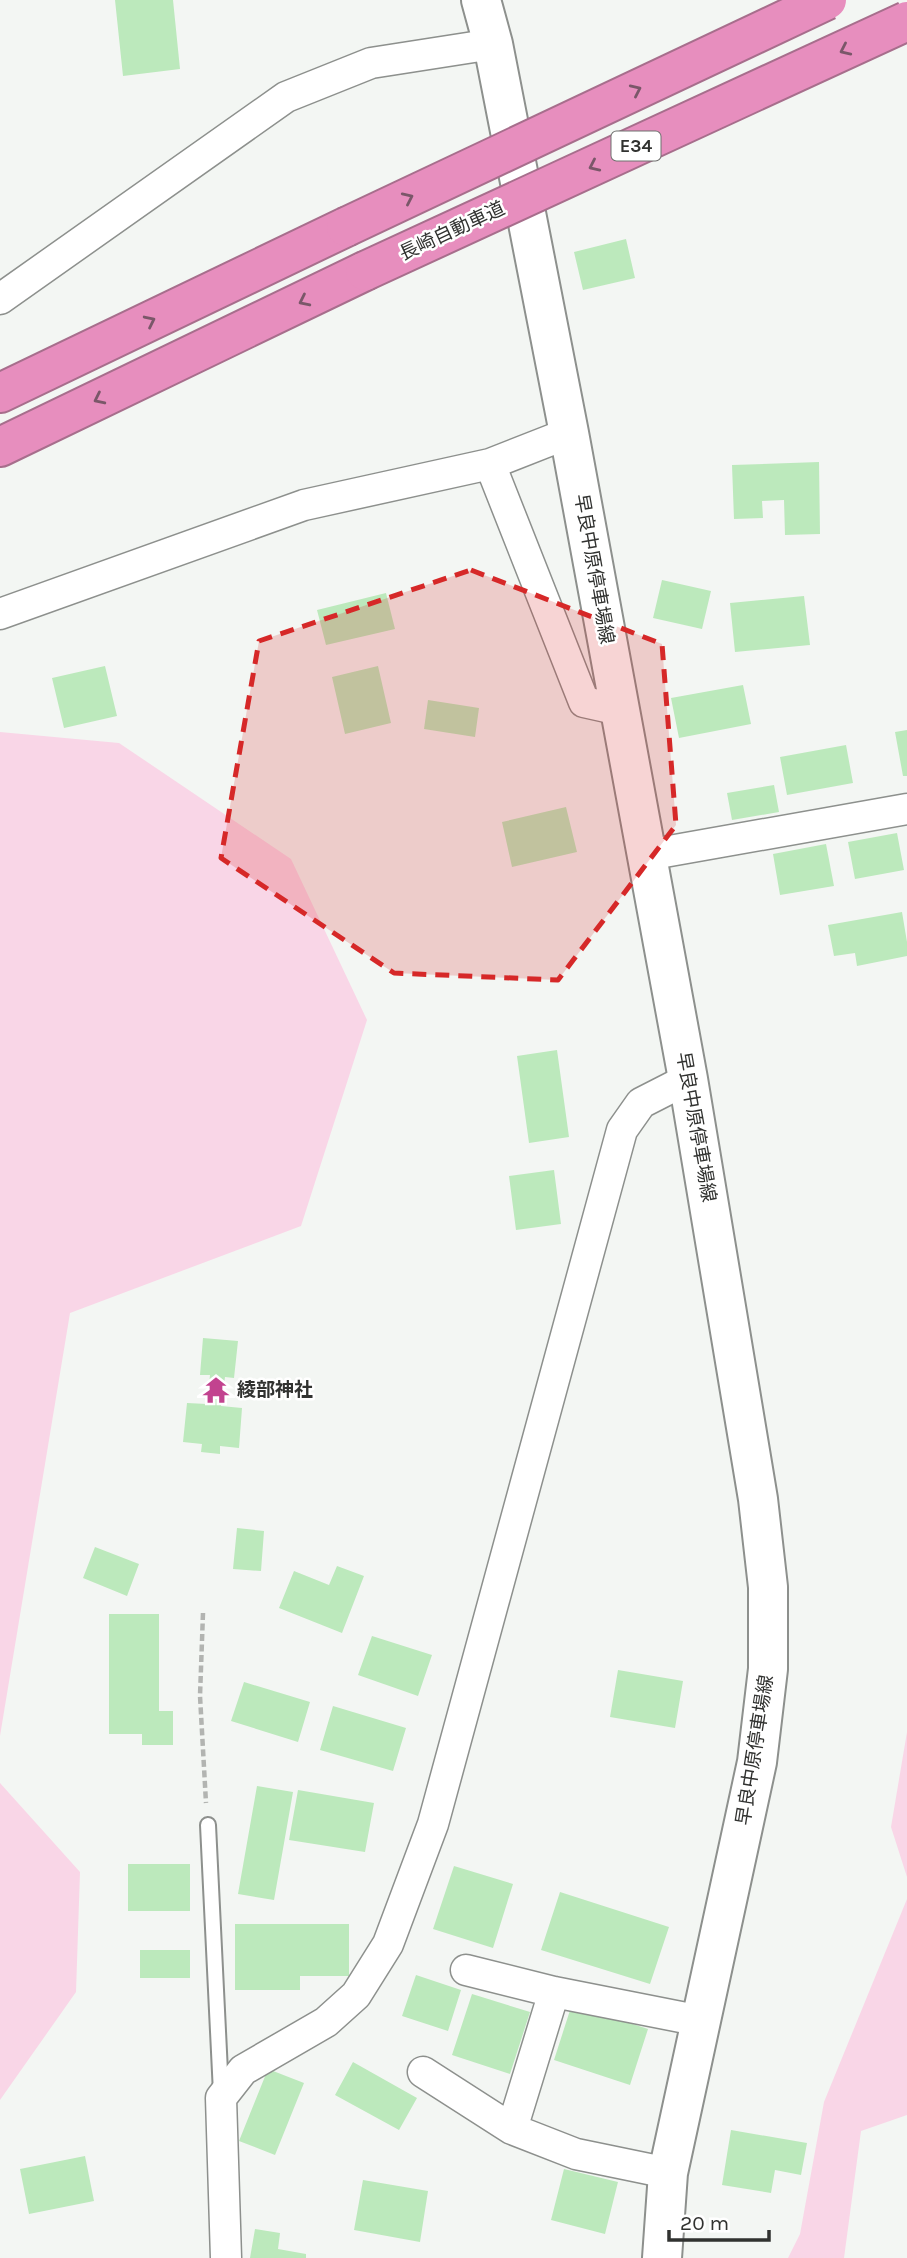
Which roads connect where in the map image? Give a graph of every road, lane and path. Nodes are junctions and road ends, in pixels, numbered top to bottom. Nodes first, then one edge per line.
1 (481, 0) edge
2 (827, 0) edge
3 (907, 21) edge
4 (493, 44) junction
5 (0, 299) edge
6 (0, 393) edge
7 (569, 433) junction
8 (0, 447) edge
9 (490, 464) junction
10 (0, 614) edge
11 (620, 710) junction
12 (907, 809) edge
13 (646, 855) junction
14 (688, 1079) junction
15 (202, 1613) dead end
16 (208, 1825) joint
17 (466, 1970) dead end
18 (554, 1992) junction
19 (701, 2021) junction
20 (423, 2072) dead end
21 (221, 2098) junction
22 (512, 2129) junction
23 (668, 2173) junction
24 (226, 2258) edge
25 (662, 2258) edge

1 - 4 main road, 早良中原停車場線
6 -> 2 highway, E34, bridge
3 -> 8 highway, 長崎自動車道 / E34, bridge
4 - 5 street
4 - 7 main road, 早良中原停車場線
7 - 9 street
7 - 11 main road, 早良中原停車場線
9 - 10 street
9 - 11 street
11 - 13 main road, 早良中原停車場線
12 - 13 street
13 - 14 main road, 早良中原停車場線
14 - 19 main road, 早良中原停車場線
14 - 21 street
15 - 16 path
16 - 21 lane
17 - 18 street
18 - 19 street
18 - 22 street
19 - 23 main road, 早良中原停車場線
20 - 22 street
21 - 24 street
22 - 23 street
23 - 25 main road, 早良中原停車場線

